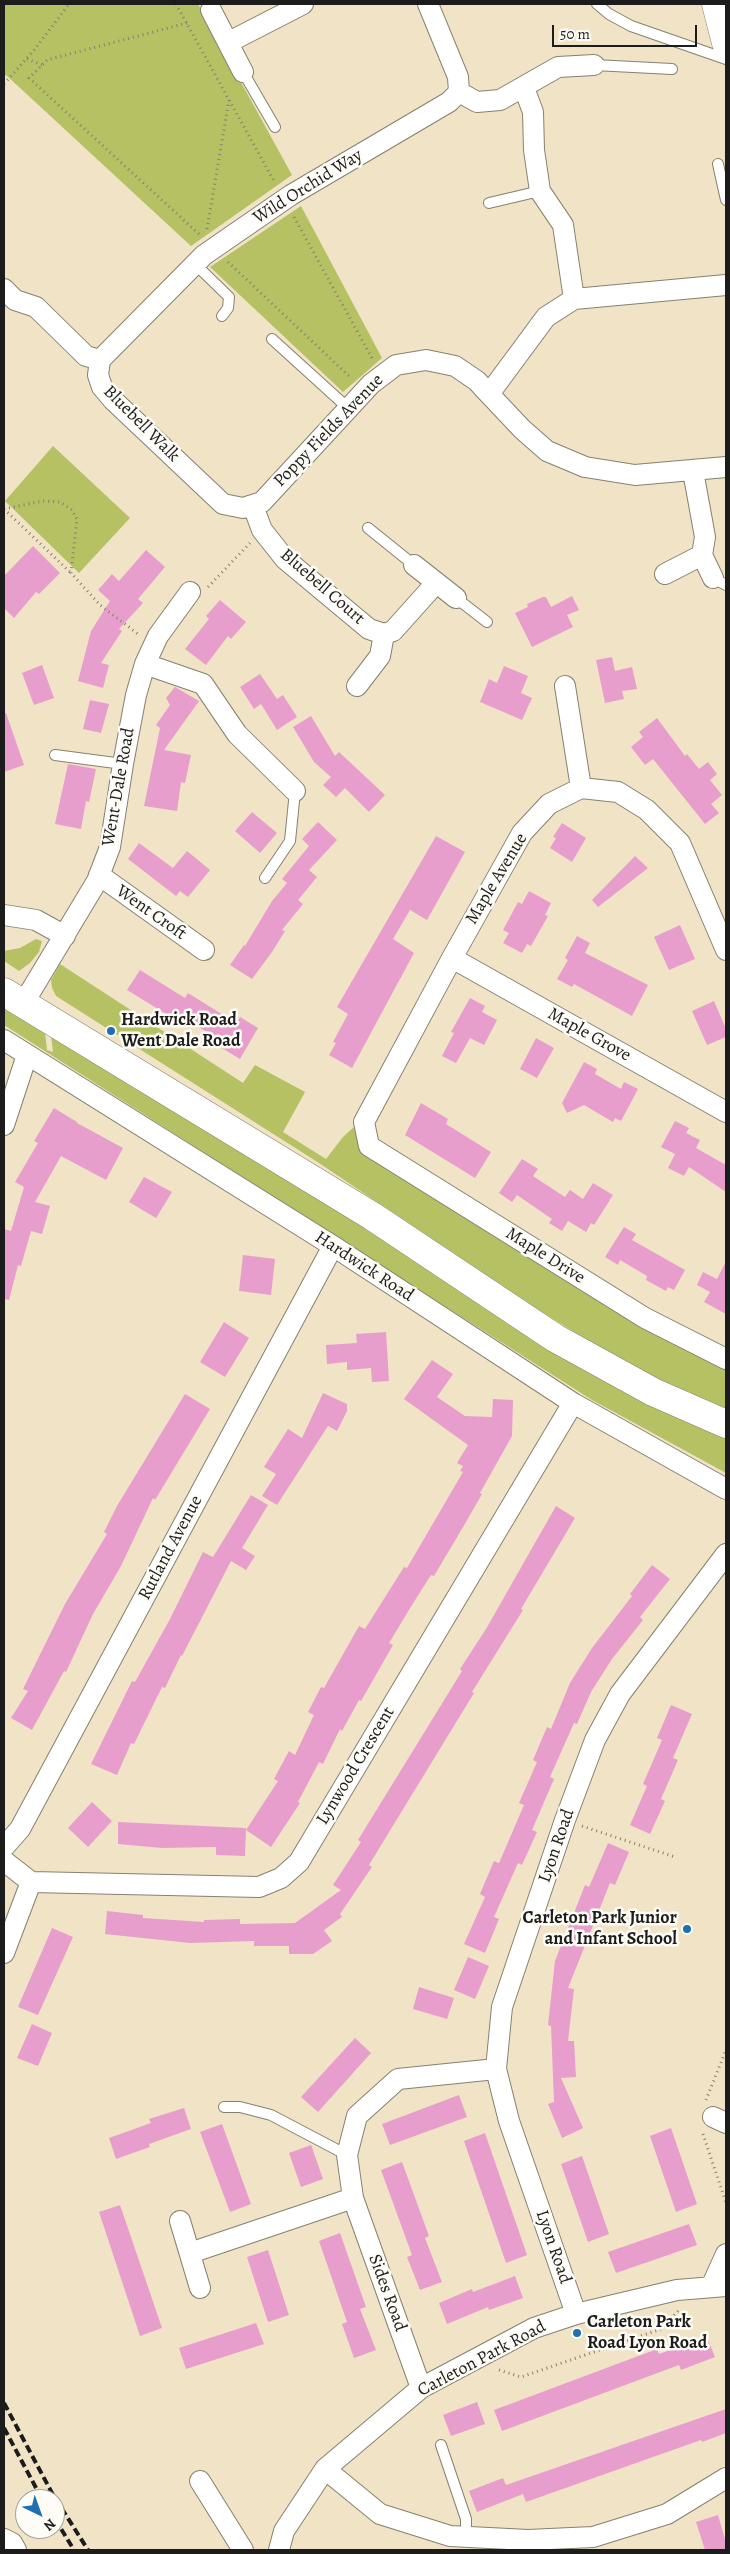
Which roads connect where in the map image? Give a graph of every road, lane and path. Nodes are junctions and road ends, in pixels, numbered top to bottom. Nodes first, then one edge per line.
1 (69, 4) edge
2 (303, 4) edge
3 (428, 4) edge
4 (597, 4) edge
5 (716, 4) edge
6 (209, 7) edge
7 (187, 23) dead end
8 (229, 42) junction
9 (726, 43) edge
10 (26, 59) junction
11 (726, 59) edge
12 (42, 65) junction
13 (594, 65) joint
14 (672, 69) dead end
15 (243, 72) joint
16 (4, 84) edge
17 (524, 88) junction
18 (459, 92) junction
19 (229, 100) dead end
20 (275, 128) dead end
21 (718, 164) dead end
22 (540, 192) junction
23 (726, 200) edge
24 (489, 203) dead end
25 (209, 244) junction
26 (195, 264) junction
27 (726, 285) edge
28 (4, 289) edge
29 (574, 299) junction
30 (222, 316) dead end
31 (272, 339) dead end
32 (100, 360) junction
33 (364, 390) junction
34 (489, 394) junction
35 (348, 408) junction
36 (726, 467) edge
37 (693, 471) junction
38 (253, 506) junction
39 (4, 509) edge
40 (368, 528) dead end
41 (262, 530) junction
42 (702, 555) junction
43 (414, 566) joint
44 (71, 573) junction
45 (665, 574) dead end
46 (719, 581) edge
47 (436, 583) junction
48 (190, 592) joint
49 (456, 598) joint
50 (487, 622) dead end
51 (384, 634) junction
52 (149, 655) junction
53 (357, 686) dead end
54 (565, 686) dead end
55 (55, 755) dead end
56 (123, 764) junction
57 (580, 788) junction
58 (295, 790) joint
59 (99, 875) junction
60 (265, 878) dead end
61 (4, 915) edge
62 (65, 936) junction
63 (204, 950) dead end
64 (726, 950) edge
65 (452, 958) junction
66 (13, 998) edge
67 (4, 1040) edge
68 (27, 1055) junction
69 (726, 1112) edge
70 (4, 1124) edge
71 (368, 1146) joint
72 (333, 1246) junction
73 (726, 1359) edge
74 (573, 1403) junction
75 (726, 1424) edge
76 (726, 1489) edge
77 (726, 1554) edge
78 (719, 1577) edge
79 (565, 1820) junction
80 (4, 1847) edge
81 (675, 1857) dead end
82 (4, 1861) edge
83 (31, 1882) junction
84 (4, 1953) edge
85 (496, 2069) junction
86 (224, 2108) dead end
87 (347, 2155) junction
88 (353, 2198) junction
89 (180, 2221) dead end
90 (190, 2252) junction
91 (726, 2254) edge
92 (719, 2286) edge
93 (200, 2288) dead end
94 (677, 2290) junction
95 (576, 2314) junction
96 (472, 2361) junction
97 (421, 2388) junction
98 (441, 2445) dead end
99 (324, 2469) junction
100 (726, 2478) edge
101 (200, 2481) dead end
102 (466, 2537) junction
103 (4, 2539) edge
104 (16, 2550) edge
105 (243, 2550) edge
106 (279, 2550) edge

1 - 10 path
2 - 8 street
3 - 18 street
4 - 11 lane
5 - 9 main road
6 - 8 street
7 - 12 path
8 - 15 street
10 - 12 path
10 - 16 path
12 - 25 path
13 - 14 lane
13 - 17 street
15 - 20 lane
17 - 18 street
17 - 22 street
18 - 25 street, Wild Orchid Way
19 - 25 path
21 - 23 lane
22 - 24 lane
22 - 29 street
25 - 26 street, Wild Orchid Way
25 - 33 path
26 - 30 lane
26 - 32 street, Wild Orchid Way
27 - 29 street
28 - 32 street, Bluebell Walk
29 - 34 street
31 - 35 lane
32 - 38 street, Bluebell Walk
33 - 34 street, Poppy Fields Avenue
33 - 35 street, Poppy Fields Avenue
34 - 37 street, Poppy Fields Avenue
35 - 38 street, Poppy Fields Avenue
36 - 37 street, Poppy Fields Avenue
37 - 42 street
38 - 41 street, Bluebell Court
39 - 44 path
39 - 44 path
40 - 43 lane
41 - 48 path
41 - 51 street, Bluebell Court
42 - 45 street
42 - 46 street
43 - 47 street
44 - 52 path
47 - 49 street
47 - 51 street, Bluebell Court
48 - 52 street, Went-Dale Road
49 - 50 lane
51 - 53 street, Bluebell Court
52 - 56 street, Went-Dale Road
52 - 58 street
54 - 57 street
55 - 56 lane
56 - 59 street, Went-Dale Road
57 - 64 street
57 - 65 street, Maple Avenue
58 - 60 lane
59 - 62 street, Went-Dale Road
59 - 63 street, Went Croft
61 - 62 street
62 - 66 street, Went-Dale Road
65 - 69 street, Maple Grove
65 - 71 street, Maple Avenue
66 - 75 main road
67 - 68 street, Hardwick Road
68 - 70 street
68 - 72 street, Hardwick Road
71 - 73 street, Maple Drive
72 - 74 street, Hardwick Road
72 - 80 street, Rutland Avenue
74 - 76 street, Hardwick Road
74 - 83 street, Lynwood Crescent
77 - 78 street, Lyon Road
78 - 79 street, Lyon Road
79 - 81 path
79 - 85 street, Lyon Road
82 - 83 street
83 - 84 street
85 - 87 street, Sides Road
85 - 95 street, Lyon Road
86 - 87 lane
87 - 88 street, Sides Road
88 - 90 street
88 - 97 street, Sides Road
89 - 90 street
90 - 93 street
91 - 92 street
92 - 94 street, Carleton Park Road
94 - 95 street, Carleton Park Road
94 - 96 path
95 - 96 street, Carleton Park Road
96 - 97 street, Carleton Park Road
97 - 99 street, Carleton Park Road
98 - 102 lane
99 - 102 street
99 - 106 street, Carleton Park Road
100 - 102 street
101 - 105 street
103 - 104 street

